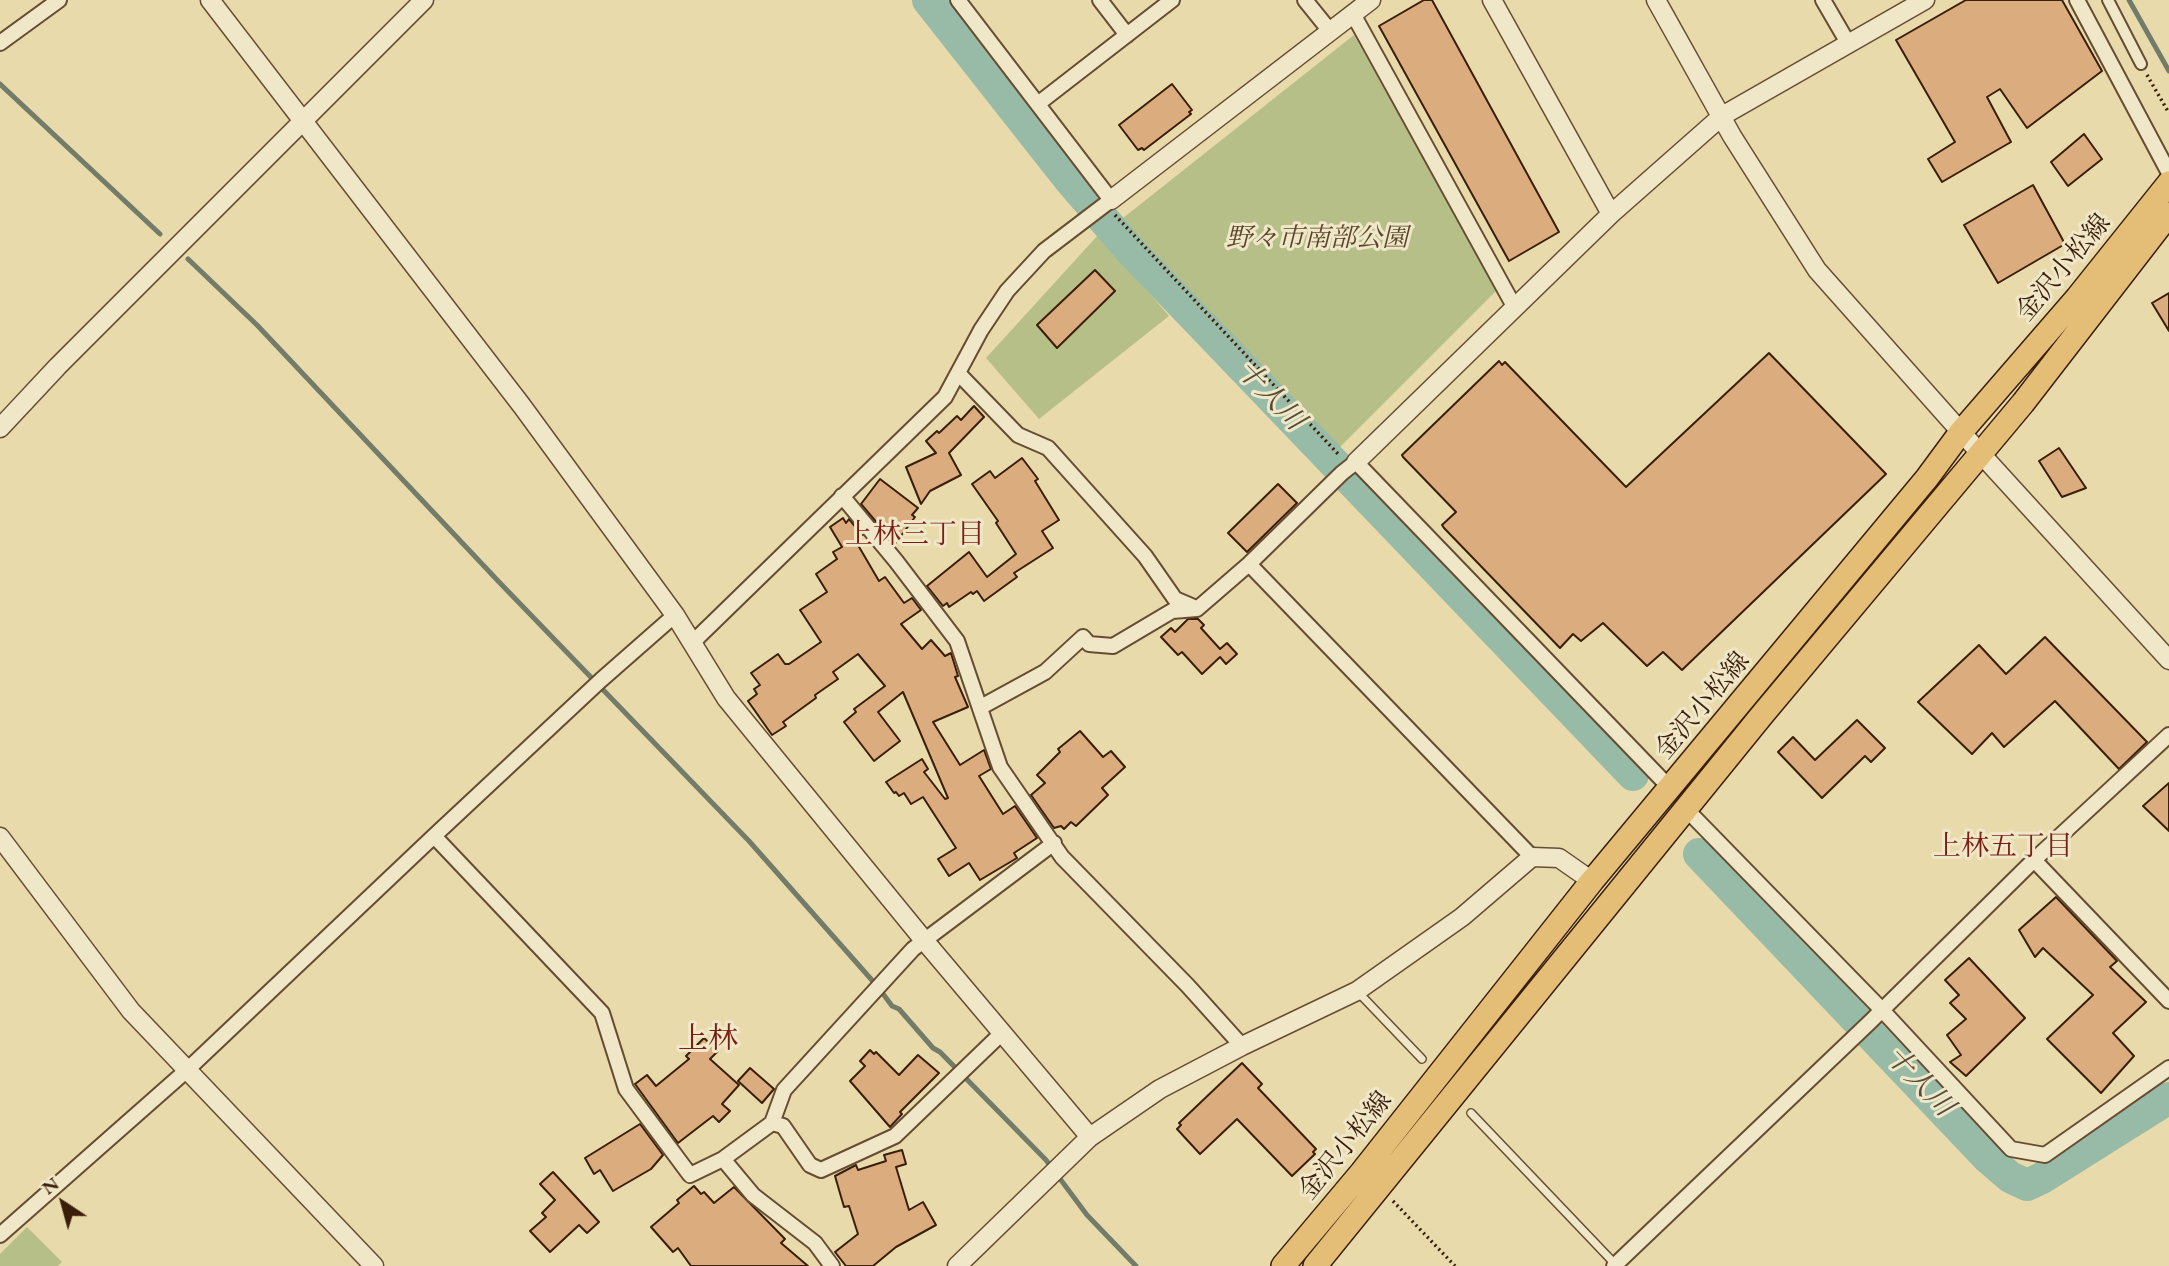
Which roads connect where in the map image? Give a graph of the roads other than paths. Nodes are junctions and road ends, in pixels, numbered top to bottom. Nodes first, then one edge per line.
1 (59, 0) edge
2 (210, 0) edge
3 (424, 0) edge
4 (958, 0) edge
5 (1100, 0) edge
6 (1172, 0) edge
7 (1305, 0) edge
8 (1371, 0) edge
9 (1492, 0) edge
10 (1656, 0) edge
11 (1823, 0) edge
12 (1926, 0) edge
13 (2077, 0) edge
14 (2108, 0) edge
15 (1353, 14) junction
16 (1330, 31) junction
17 (1127, 35) junction
18 (1848, 43) junction
19 (0, 44) edge
20 (2141, 64) road end
21 (1039, 103) junction
22 (1722, 116) junction
23 (303, 121) junction
24 (2169, 173) edge
25 (2169, 183) edge
26 (1105, 204) junction
27 (1611, 214) junction
28 (2169, 214) edge
29 (1515, 307) junction
30 (959, 374) junction
31 (0, 428) edge
32 (1961, 432) junction
33 (1982, 453) junction
34 (1351, 466) junction
35 (842, 496) junction
36 (1249, 564) junction
37 (1197, 609) junction
38 (675, 615) junction
39 (692, 643) junction
40 (2169, 660) edge
41 (981, 706) junction
42 (2169, 735) edge
43 (1671, 789) junction
44 (1686, 809) junction
45 (434, 836) junction
46 (0, 837) edge
47 (1054, 843) junction
48 (1532, 857) junction
49 (2034, 860) junction
50 (1592, 881) junction
51 (923, 939) junction
52 (1357, 991) junction
53 (2169, 1001) edge
54 (1877, 1015) junction
55 (1003, 1032) junction
56 (1242, 1046) junction
57 (1422, 1059) dead end
58 (2169, 1068) edge
59 (187, 1070) junction
60 (1471, 1113) dead end
61 (772, 1123) junction
62 (1090, 1137) junction
63 (723, 1159) junction
64 (0, 1235) edge
65 (1614, 1265) edge
66 (374, 1266) edge
67 (832, 1266) edge
68 (957, 1266) edge
69 (1283, 1266) edge
70 (1314, 1266) edge

1 - 19 street
2 - 23 street
3 - 23 street
4 - 21 street
5 - 17 street
6 - 17 street
7 - 16 street
8 - 15 street
9 - 27 street
10 - 22 street
11 - 18 street
12 - 18 street
13 - 24 street
14 - 20 street
15 - 16 street
15 - 29 street
16 - 26 street
17 - 21 street
18 - 22 street
21 - 26 street
22 - 27 street
22 - 32 street
23 - 31 street
23 - 38 street
25 - 32 main road, 金沢小松線
26 - 30 street
27 - 29 street
28 - 33 main road, 金沢小松線
29 - 34 street
30 - 35 street
30 - 37 street
32 - 33 street
32 - 43 main road, 金沢小松線
33 - 40 street
33 - 44 main road, 金沢小松線
34 - 36 street
34 - 43 street
35 - 39 street
35 - 41 street
36 - 37 street
36 - 48 street
37 - 41 street
38 - 39 street
38 - 45 street
39 - 51 street
41 - 47 street
42 - 49 street
43 - 50 main road, 金沢小松線
44 - 54 street
44 - 70 main road, 金沢小松線
45 - 59 street
45 - 63 street
46 - 59 street
47 - 51 street
47 - 56 street
48 - 50 street
48 - 52 street
49 - 53 street
49 - 54 street
50 - 69 main road, 金沢小松線
51 - 55 street
51 - 61 street
52 - 56 street
52 - 57 lane
54 - 58 street
54 - 65 street
55 - 61 street
55 - 62 street
56 - 62 street
59 - 64 street
59 - 66 street
60 - 65 lane
61 - 63 street
62 - 68 street
63 - 67 street

